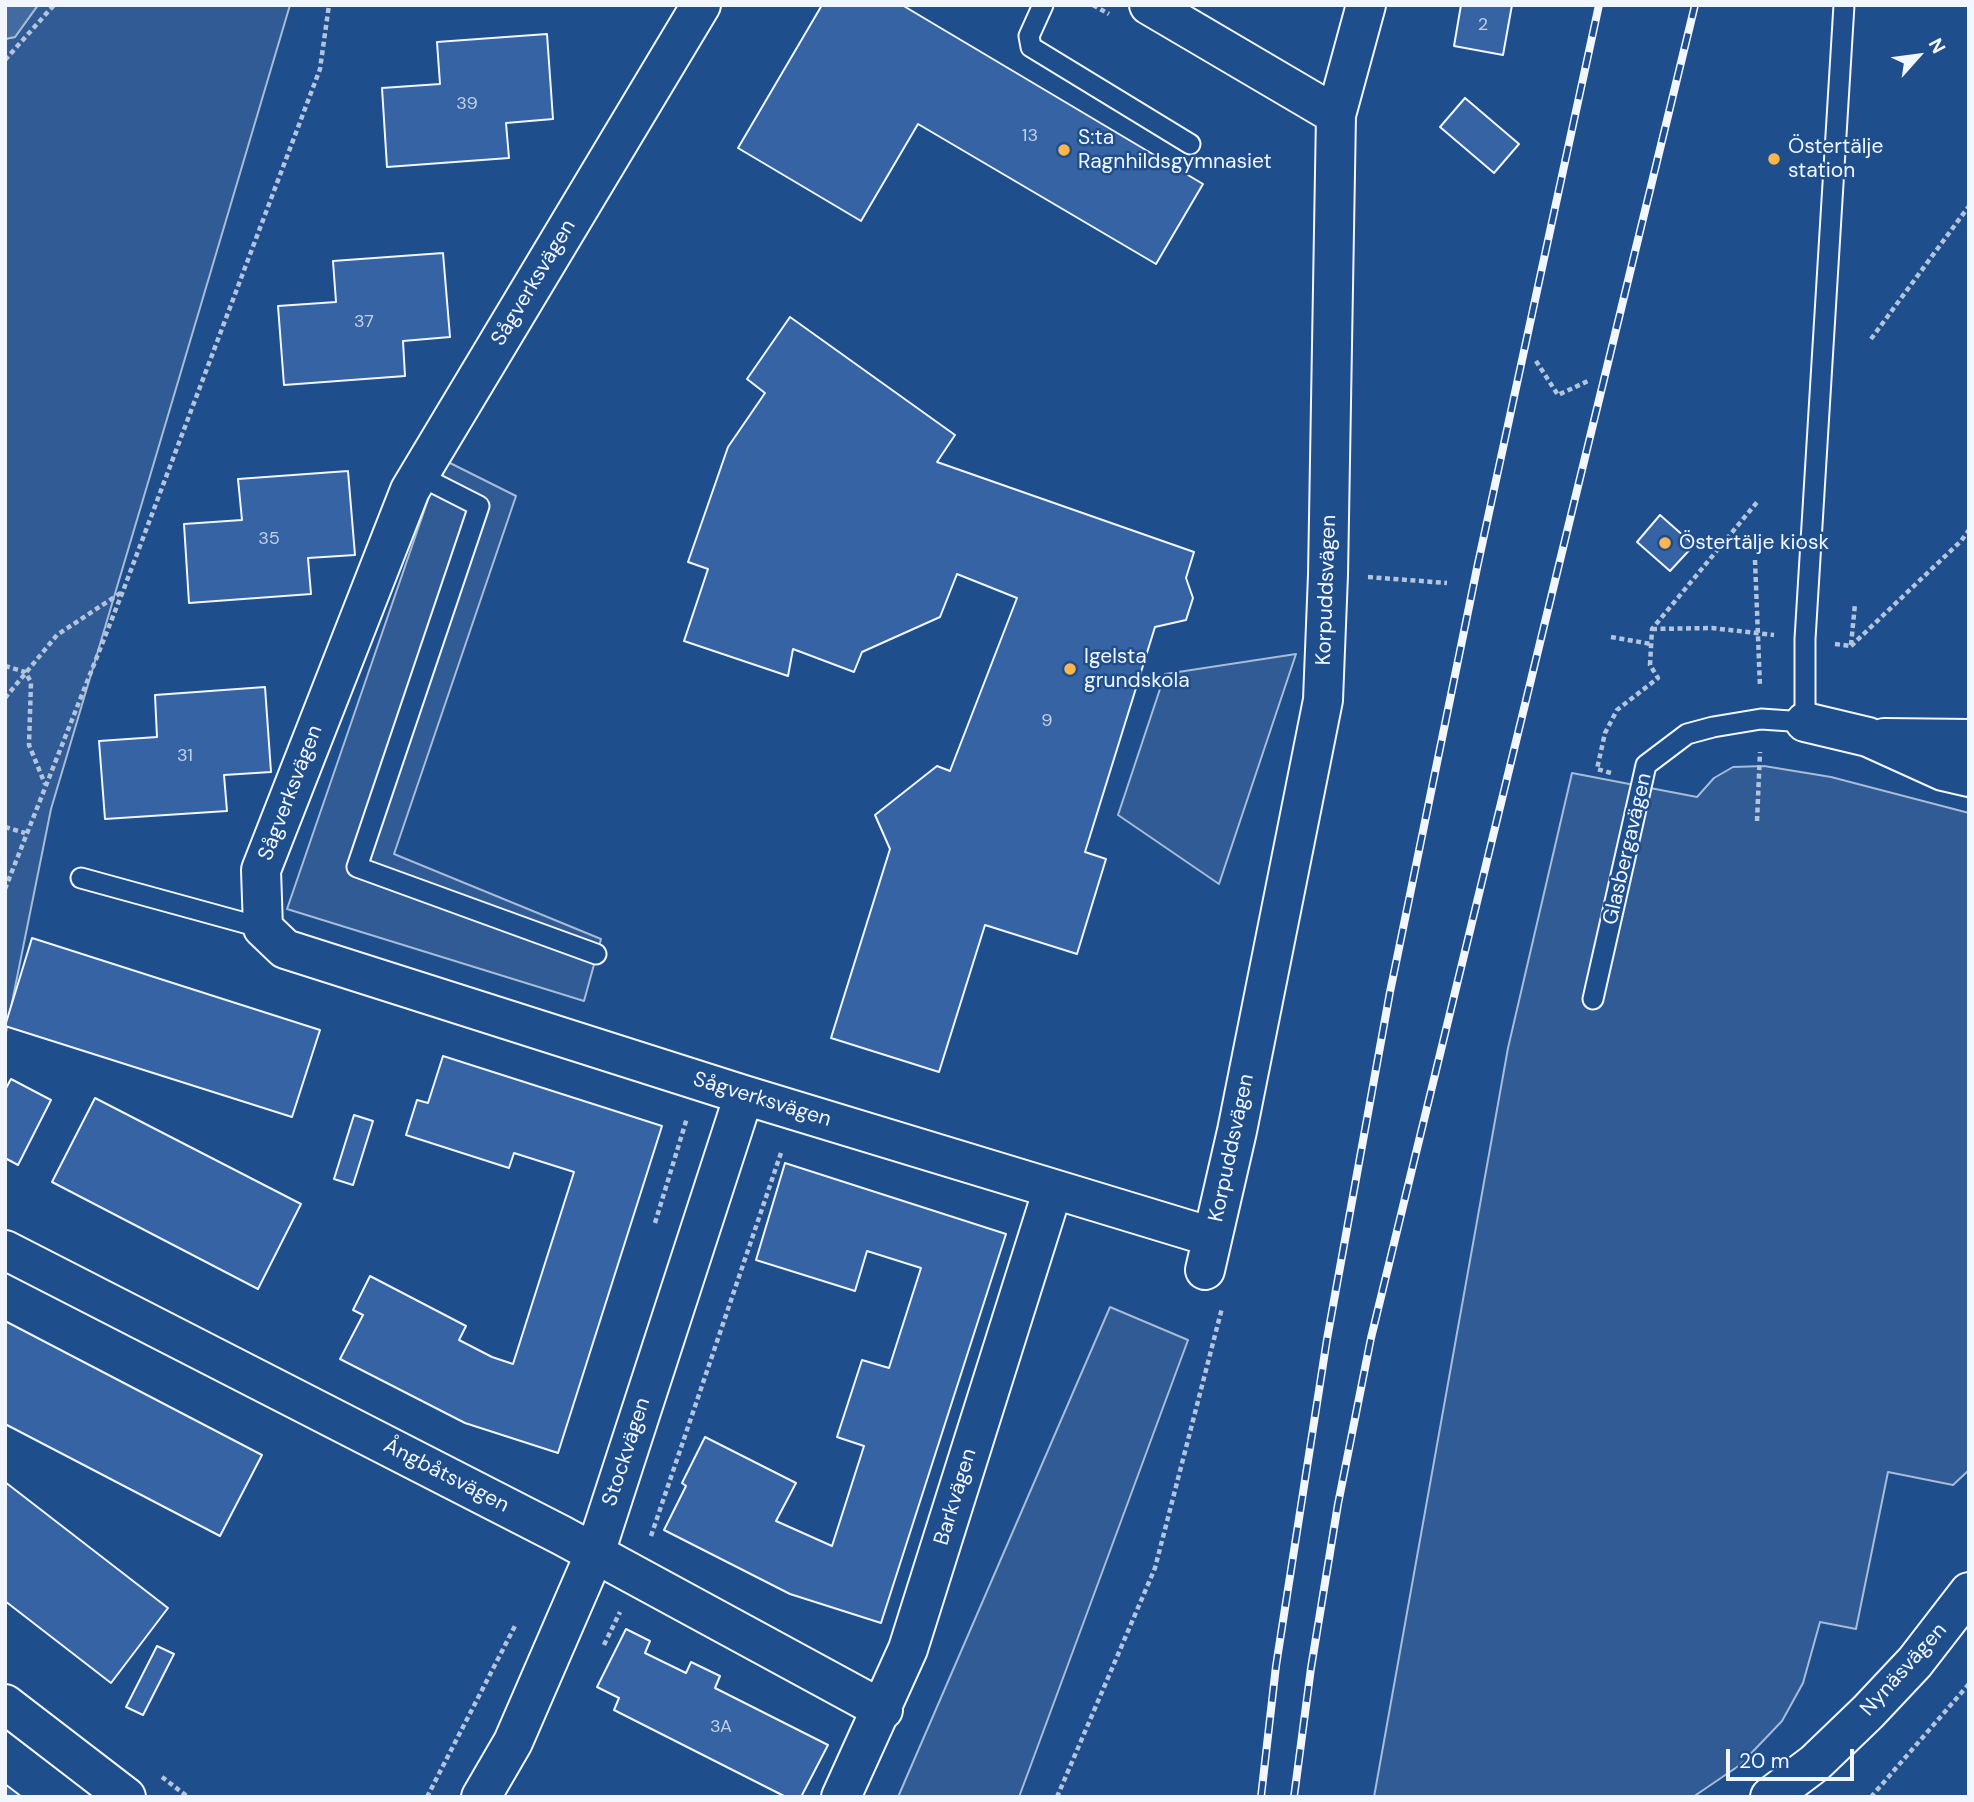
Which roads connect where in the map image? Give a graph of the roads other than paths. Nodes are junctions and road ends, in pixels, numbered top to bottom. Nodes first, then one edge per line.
1 (701, 5) edge
2 (1043, 5) edge
3 (1366, 5) edge
4 (1844, 5) edge
5 (1154, 7) edge
6 (1336, 115) junction
7 (1190, 144) dead end
8 (418, 475) junction
9 (1805, 722) junction
10 (1868, 737) junction
11 (1969, 739) edge
12 (1969, 777) edge
13 (81, 878) dead end
14 (263, 928) junction
15 (596, 954) dead end
16 (1593, 999) dead end
17 (739, 1110) junction
18 (1053, 1189) junction
19 (5, 1250) edge
20 (1209, 1254) joint
21 (595, 1553) junction
22 (1969, 1592) edge
23 (5, 1704) edge
24 (883, 1710) junction
25 (127, 1797) edge
26 (481, 1797) edge
27 (841, 1797) edge
28 (1770, 1797) edge

1 - 8 street, Sågverksvägen
2 - 7 lane
3 - 6 street, Korpuddsvägen
4 - 9 lane
5 - 6 street
6 - 20 street, Korpuddsvägen
8 - 14 street, Sågverksvägen
8 - 15 lane
9 - 10 street, Glasbergavägen
9 - 16 lane, Glasbergavägen
10 - 11 street, Glasbergavägen
10 - 12 street, Glasbergavägen
13 - 14 lane
14 - 17 street, Sågverksvägen
17 - 18 street, Sågverksvägen
17 - 21 street, Stockvägen
18 - 20 street, Sågverksvägen
18 - 24 street, Barkvägen
19 - 21 street, Ångbåtsvägen
21 - 24 street, Ångbåtsvägen
21 - 26 street, Stockvägen
22 - 28 street, Nynäsvägen
23 - 25 street
24 - 27 street, Barkvägen

